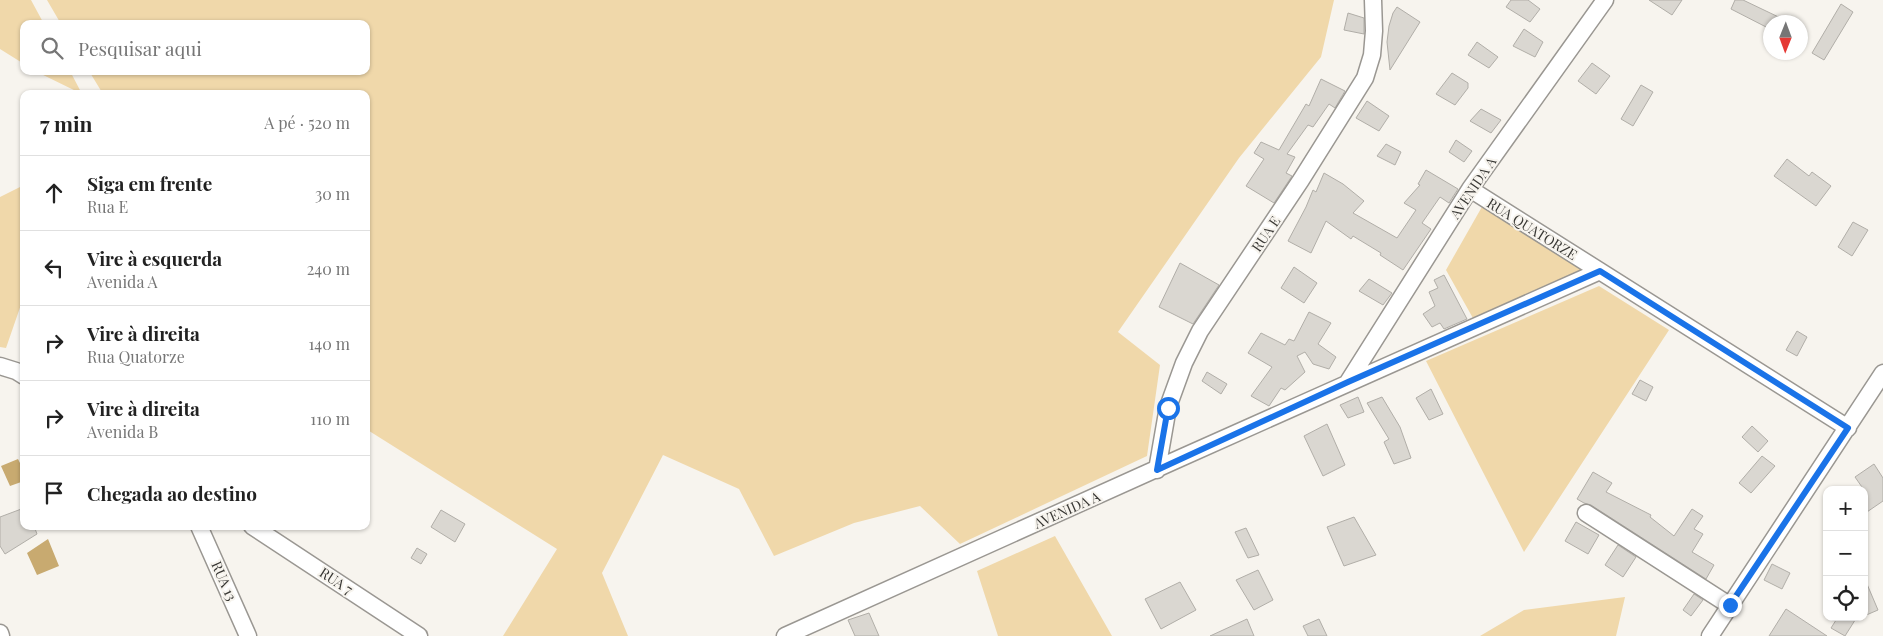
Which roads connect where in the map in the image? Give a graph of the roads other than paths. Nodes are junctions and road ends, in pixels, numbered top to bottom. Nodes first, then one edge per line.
1 (1372, 0) edge
2 (1605, 0) edge
3 (1470, 190) junction
4 (1600, 271) junction
5 (0, 366) edge
6 (1883, 373) edge
7 (20, 374) edge
8 (1348, 382) junction
9 (1848, 428) junction
10 (1157, 470) junction
11 (1586, 513) dead end
12 (201, 530) edge
13 (258, 530) edge
14 (1730, 605) junction
15 (248, 636) edge
16 (419, 636) edge
17 (785, 636) edge
18 (1710, 636) edge

1 - 10 street, RUA E
2 - 3 street, AVENIDA A
3 - 4 street, RUA QUATORZE
3 - 8 street, AVENIDA A
4 - 8 street, AVENIDA A
4 - 9 street, RUA QUATORZE
5 - 7 street
6 - 9 street
8 - 10 street, AVENIDA A
9 - 14 street
10 - 17 street, AVENIDA A
11 - 14 street
12 - 15 street, RUA 13
13 - 16 street, RUA 7
14 - 18 street

